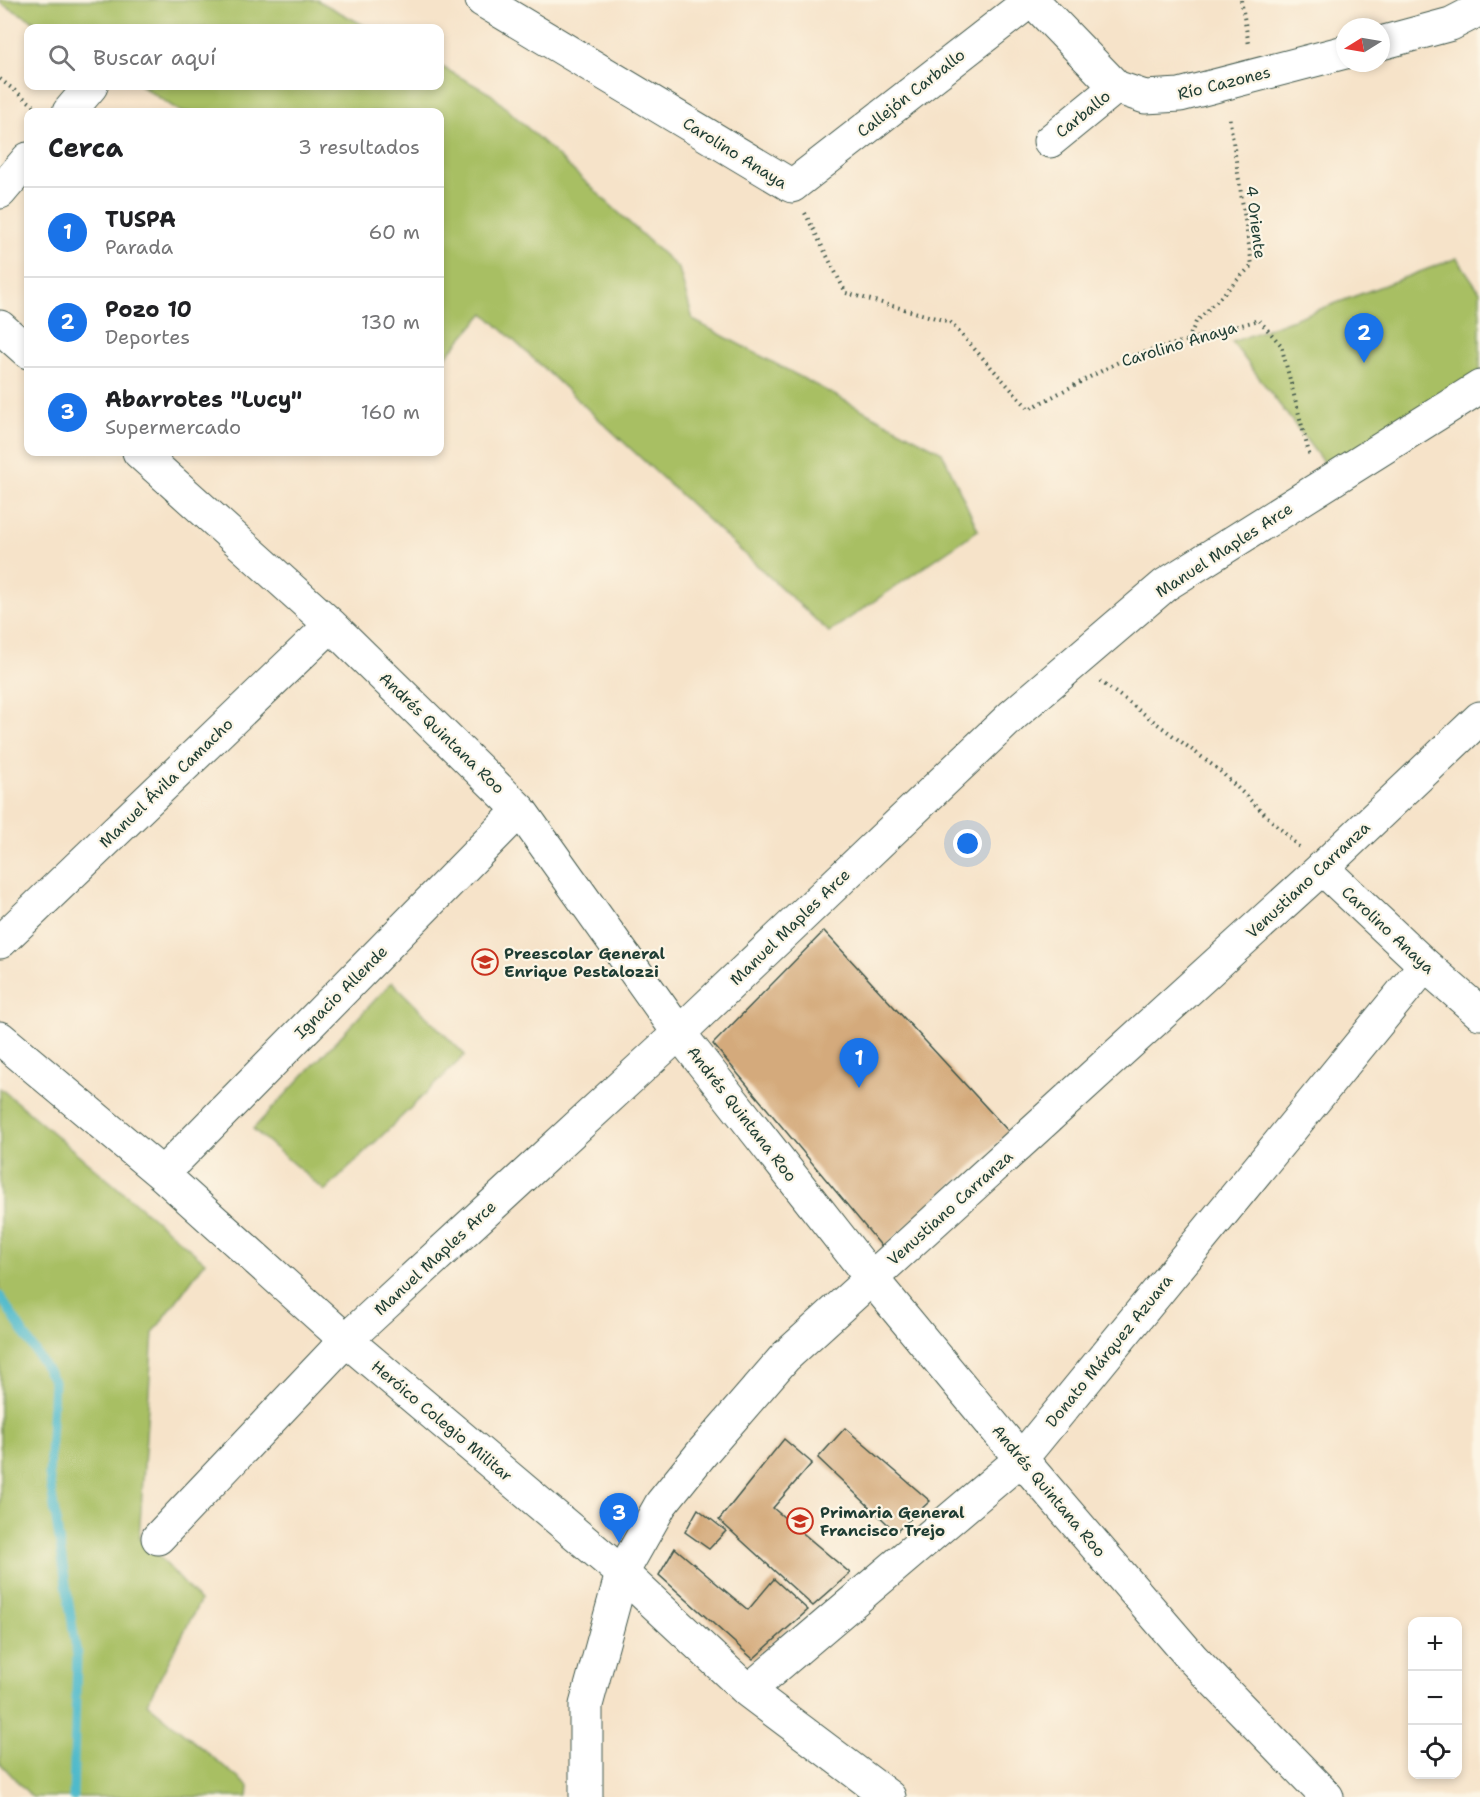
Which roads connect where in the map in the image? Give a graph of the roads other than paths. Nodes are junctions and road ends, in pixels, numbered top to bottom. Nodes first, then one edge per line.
1 (482, 0) edge
2 (1032, 0) edge
3 (1480, 9) edge
4 (1390, 41) edge
5 (1336, 54) edge
6 (1116, 87) junction
7 (88, 90) edge
8 (72, 108) edge
9 (1050, 141) dead end
10 (24, 164) edge
11 (792, 186) joint
12 (0, 192) edge
13 (0, 327) edge
14 (24, 348) edge
15 (1480, 387) edge
16 (142, 456) edge
17 (332, 625) junction
18 (1480, 718) edge
19 (520, 810) junction
20 (1322, 868) junction
21 (0, 942) edge
22 (1425, 965) junction
23 (1480, 1013) edge
24 (679, 1033) junction
25 (0, 1038) edge
26 (162, 1174) junction
27 (872, 1279) junction
28 (346, 1340) junction
29 (1021, 1459) junction
30 (158, 1538) dead end
31 (622, 1573) junction
32 (748, 1691) junction
33 (586, 1797) edge
34 (889, 1797) edge
35 (1327, 1797) edge

1 - 11 street, Carolino Anaya
2 - 6 street, Río Cazones
2 - 11 street, Callejón Carballo
3 - 4 street
5 - 6 street, Río Cazones
6 - 9 street, Carballo
7 - 8 street
10 - 12 street
13 - 14 street
15 - 24 street, Manuel Maples Arce
16 - 17 street, Andrés Quintana Roo
17 - 19 street, Andrés Quintana Roo
17 - 21 street, Manuel Ávila Camacho
18 - 20 street, Venustiano Carranza
19 - 24 street, Andrés Quintana Roo
19 - 26 street, Ignacio Allende
20 - 22 street, Carolino Anaya
20 - 27 street, Venustiano Carranza
22 - 23 street, Carolino Anaya
22 - 29 street, Donato Márquez Azuara
24 - 27 street, Andrés Quintana Roo
24 - 28 street, Manuel Maples Arce
25 - 26 street, Heróico Colegio Militar
26 - 28 street, Heróico Colegio Militar
27 - 29 street, Andrés Quintana Roo
27 - 31 street, Venustiano Carranza
28 - 30 street, Manuel Maples Arce
28 - 31 street, Heróico Colegio Militar
29 - 32 street, Donato Márquez Azuara
29 - 35 street, Andrés Quintana Roo
31 - 32 street, Heróico Colegio Militar
31 - 33 street, Venustiano Carranza
32 - 34 street, Heróico Colegio Militar

